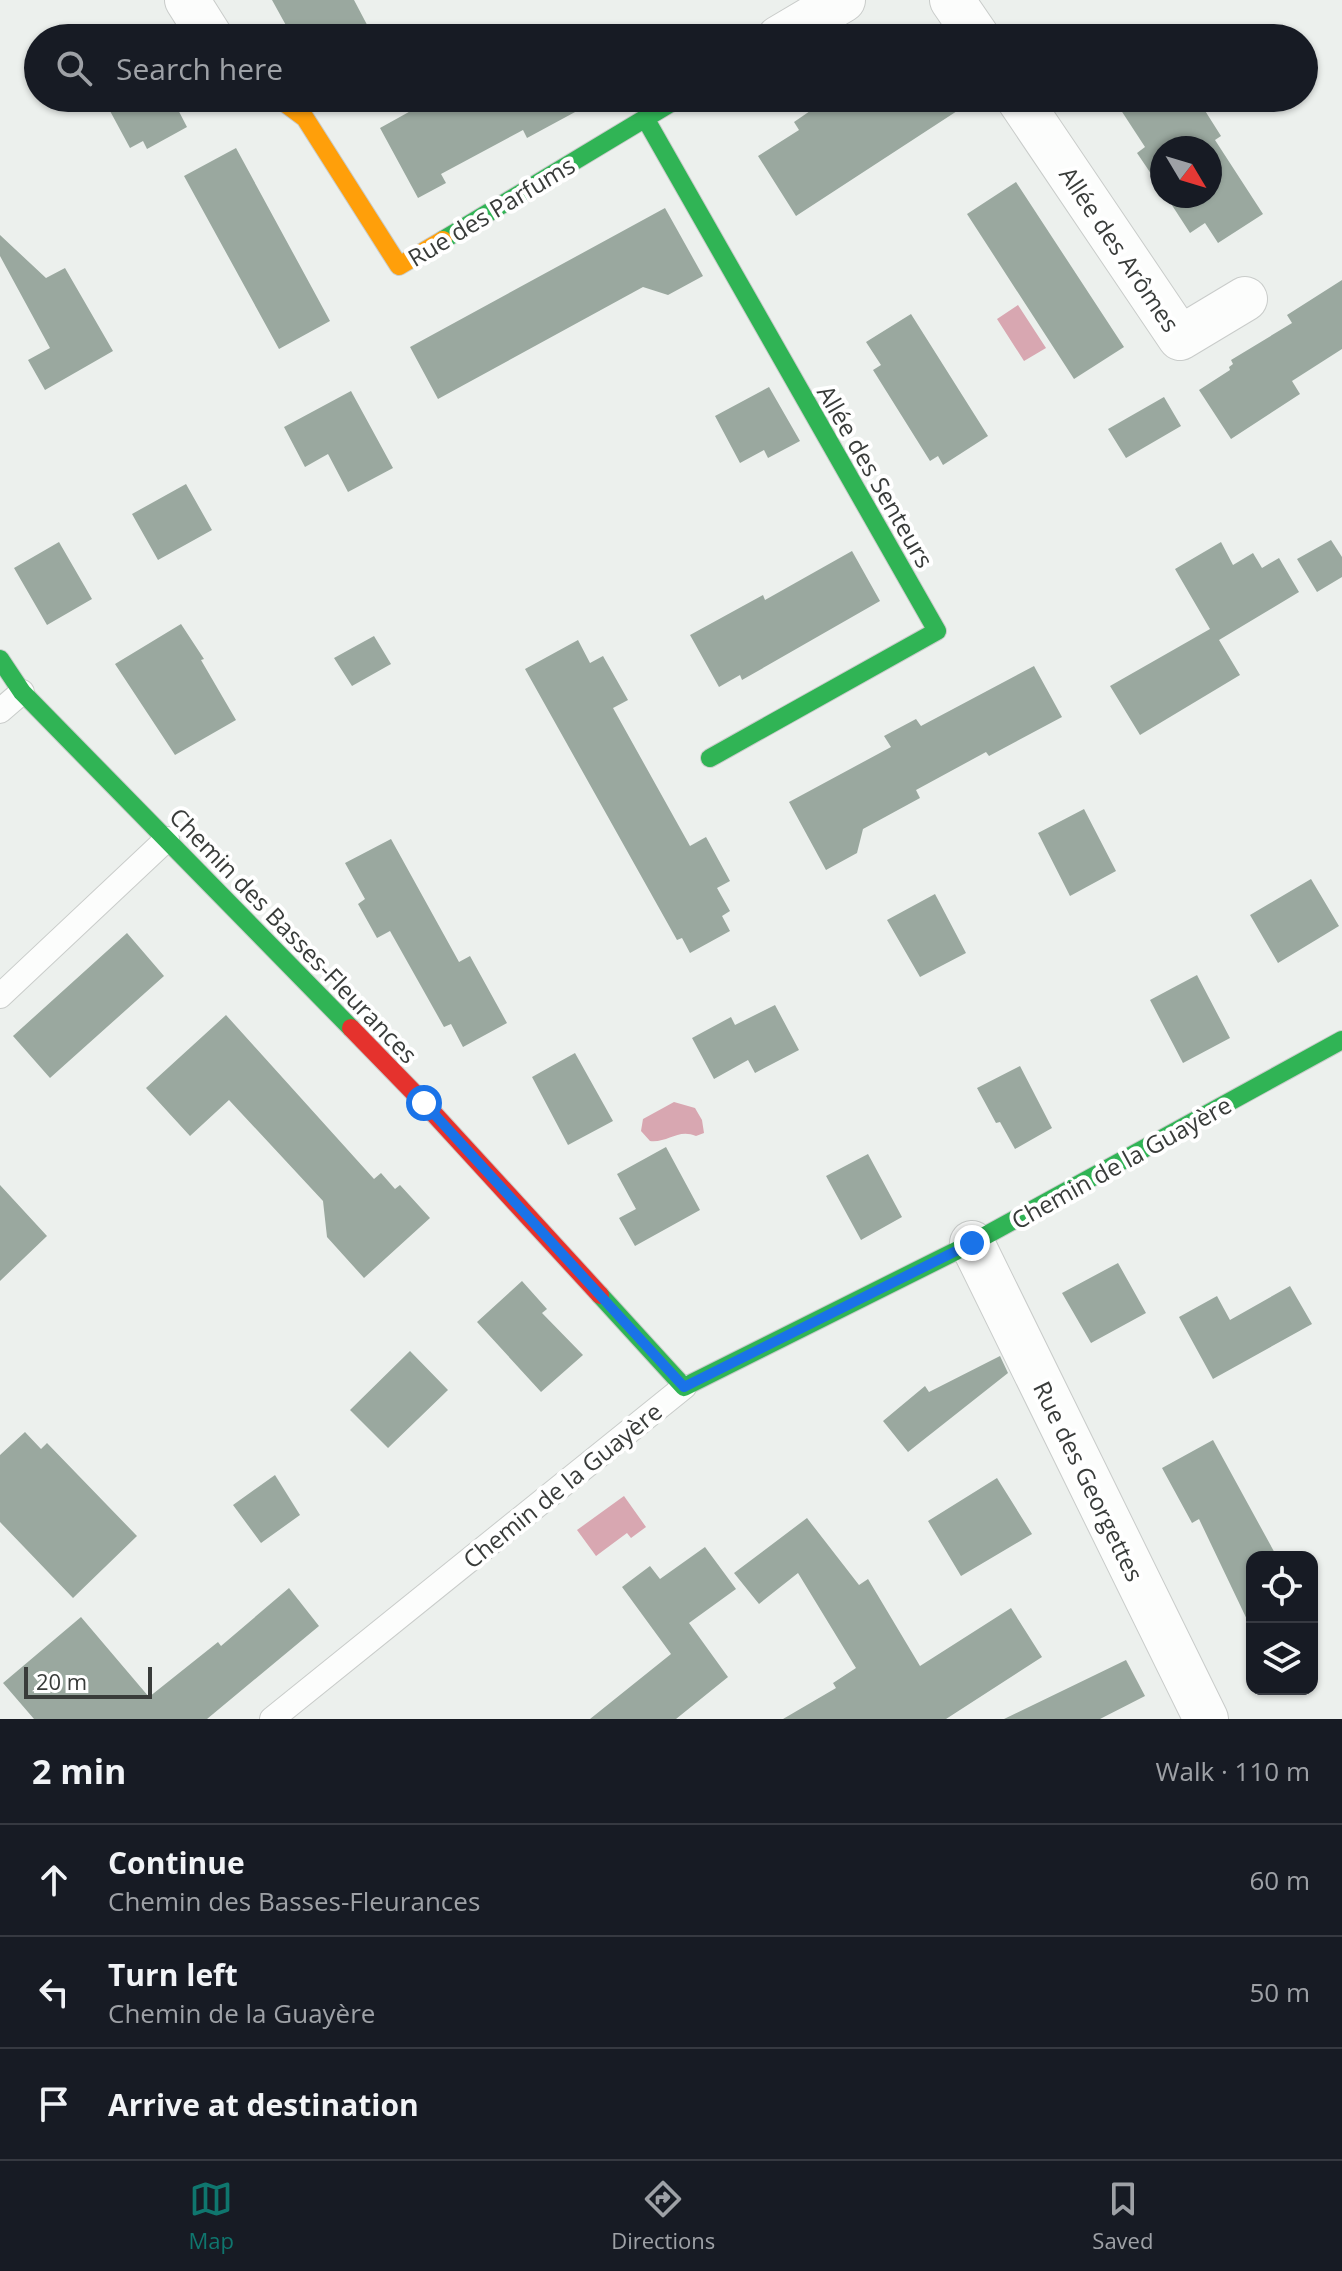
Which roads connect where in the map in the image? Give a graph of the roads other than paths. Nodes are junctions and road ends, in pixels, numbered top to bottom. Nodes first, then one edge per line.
1 (187, 0) edge
2 (843, 0) edge
3 (952, 0) edge
4 (202, 24) edge
5 (803, 24) edge
6 (968, 24) edge
7 (297, 112) edge
8 (655, 112) edge
9 (1027, 112) edge
10 (645, 118) junction
11 (1245, 299) dead end
12 (0, 659) edge
13 (22, 692) junction
14 (0, 711) edge
15 (710, 758) dead end
16 (167, 839) junction
17 (0, 996) edge
18 (1342, 1040) edge
19 (972, 1243) junction
20 (684, 1387) junction
21 (272, 1719) edge
22 (1206, 1719) edge

1 - 4 street
2 - 5 street
3 - 6 street
7 - 10 street, Rue des Parfums
8 - 10 street, Rue des Parfums
9 - 11 street, Allée des Arômes
10 - 15 street, Allée des Senteurs
12 - 13 street, Chemin des Basses-Fleurances
13 - 14 lane
13 - 16 street, Chemin des Basses-Fleurances
16 - 17 lane
16 - 20 street, Chemin des Basses-Fleurances
18 - 19 street, Chemin de la Guayère
19 - 20 street, Chemin de la Guayère
19 - 22 street, Rue des Georgettes
20 - 21 lane, Chemin de la Guayère

